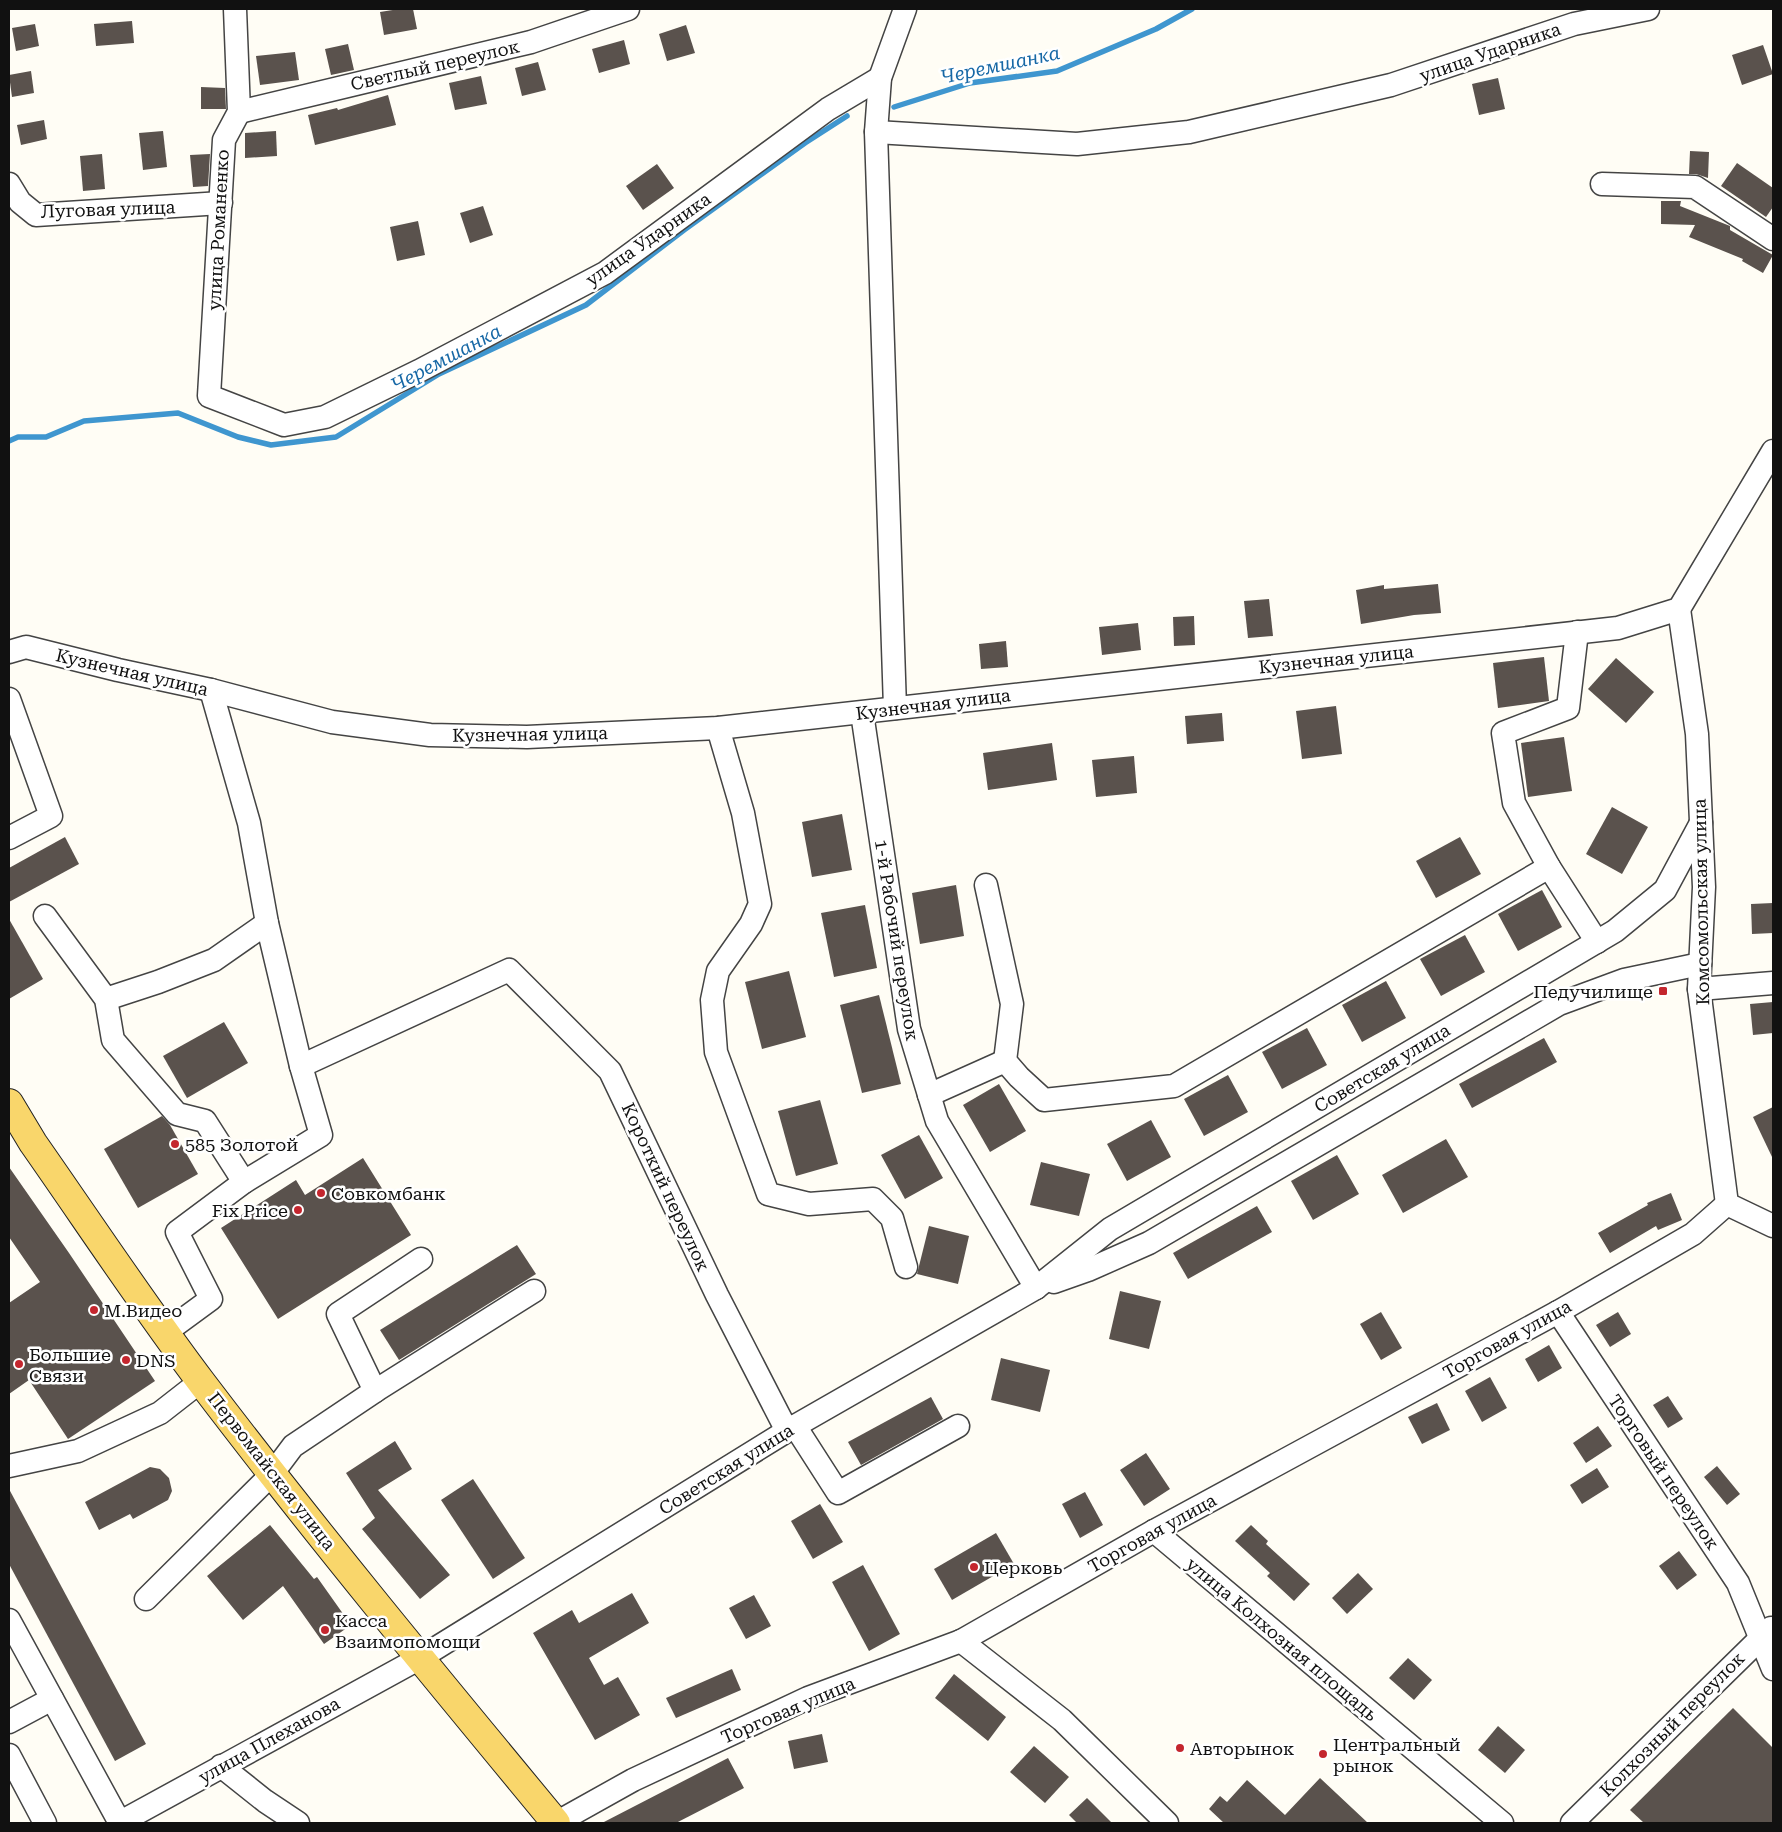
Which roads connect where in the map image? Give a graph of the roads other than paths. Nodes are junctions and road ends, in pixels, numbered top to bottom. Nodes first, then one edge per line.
1 (235, 9) edge
2 (580, 9) edge
3 (628, 9) edge
4 (904, 9) edge
5 (1648, 9) edge
6 (531, 42) junction
7 (880, 78) junction
8 (239, 112) junction
9 (876, 132) junction
10 (9, 184) edge
11 (1602, 184) dead end
12 (221, 203) junction
13 (1773, 239) edge
14 (209, 396) joint
15 (1773, 451) edge
16 (1679, 609) junction
17 (1578, 632) junction
18 (9, 652) edge
19 (211, 690) junction
20 (9, 699) edge
21 (895, 708) junction
22 (862, 713) junction
23 (718, 728) junction
24 (1701, 823) junction
25 (9, 838) edge
26 (1549, 867) junction
27 (986, 885) dead end
28 (46, 916) dead end
29 (268, 923) junction
30 (1597, 942) junction
31 (1700, 964) junction
32 (1773, 983) edge
33 (1699, 990) junction
34 (106, 999) junction
35 (1005, 1062) junction
36 (301, 1066) junction
37 (929, 1095) junction
38 (9, 1103) edge
39 (244, 1182) junction
40 (1727, 1204) junction
41 (1773, 1226) edge
42 (421, 1260) dead end
43 (906, 1267) dead end
44 (1036, 1288) junction
45 (534, 1291) dead end
46 (1558, 1312) junction
47 (166, 1332) junction
48 (201, 1381) junction
49 (374, 1391) junction
50 (958, 1426) dead end
51 (791, 1428) junction
52 (9, 1466) edge
53 (272, 1474) junction
54 (1154, 1531) junction
55 (146, 1599) dead end
56 (9, 1620) edge
57 (1767, 1631) edge
58 (962, 1641) junction
59 (420, 1658) junction
60 (1773, 1669) edge
61 (52, 1699) junction
62 (9, 1722) edge
63 (9, 1755) edge
64 (221, 1766) junction
65 (46, 1823) edge
66 (120, 1823) edge
67 (298, 1823) edge
68 (556, 1823) edge
69 (1167, 1823) edge
70 (1502, 1823) edge
71 (1572, 1823) edge

1 - 8 street
2 - 6 street
3 - 6 street, Светлый переулок
4 - 7 street
5 - 9 street, улица Ударника
6 - 8 street, Светлый переулок
7 - 9 street
7 - 14 street, улица Ударника
8 - 12 street, улица Романенко
9 - 21 street
10 - 12 street, Луговая улица
11 - 13 street
12 - 14 street, улица Романенко
15 - 16 street
16 - 17 street, Кузнечная улица
16 - 24 street, Комсомольская улица
17 - 21 street, Кузнечная улица
17 - 26 street
18 - 19 street, Кузнечная улица
19 - 23 street, Кузнечная улица
19 - 29 street
20 - 25 street
21 - 22 street, Кузнечная улица
22 - 23 street, Кузнечная улица
22 - 37 street, 1-й Рабочий переулок
23 - 43 street
24 - 30 street, Советская улица
24 - 31 street, Комсомольская улица
26 - 30 street
26 - 35 street
27 - 35 street
28 - 34 street
29 - 34 street
29 - 36 street
30 - 44 street, Советская улица
31 - 33 street, Комсомольская улица
31 - 44 street, Советская улица
32 - 33 street
33 - 40 street, Комсомольская улица
34 - 39 street
35 - 37 street
36 - 39 street
36 - 51 street, Короткий переулок
37 - 44 street, 1-й Рабочий переулок
38 - 47 main road, Первомайская улица
39 - 47 street
40 - 41 street
40 - 46 street, Торговая улица
42 - 49 street
44 - 51 street, Советская улица
45 - 49 street
46 - 54 street, Торговая улица
46 - 57 street, Торговый переулок
47 - 48 main road, Первомайская улица
48 - 52 street
48 - 53 main road, Первомайская улица
49 - 53 street
50 - 51 street, Короткий переулок
51 - 59 street, Советская улица
53 - 55 street
53 - 59 main road, Первомайская улица
54 - 58 street, Торговая улица
54 - 70 street, улица Колхозная площадь
56 - 61 street
57 - 60 street, Торговый переулок
57 - 71 street, Колхозный переулок
58 - 68 street, Торговая улица
58 - 69 street
59 - 64 street, улица Плеханова
59 - 68 main road, Первомайская улица
61 - 62 street
61 - 66 street
63 - 65 street
64 - 66 street, улица Плеханова
64 - 67 street

